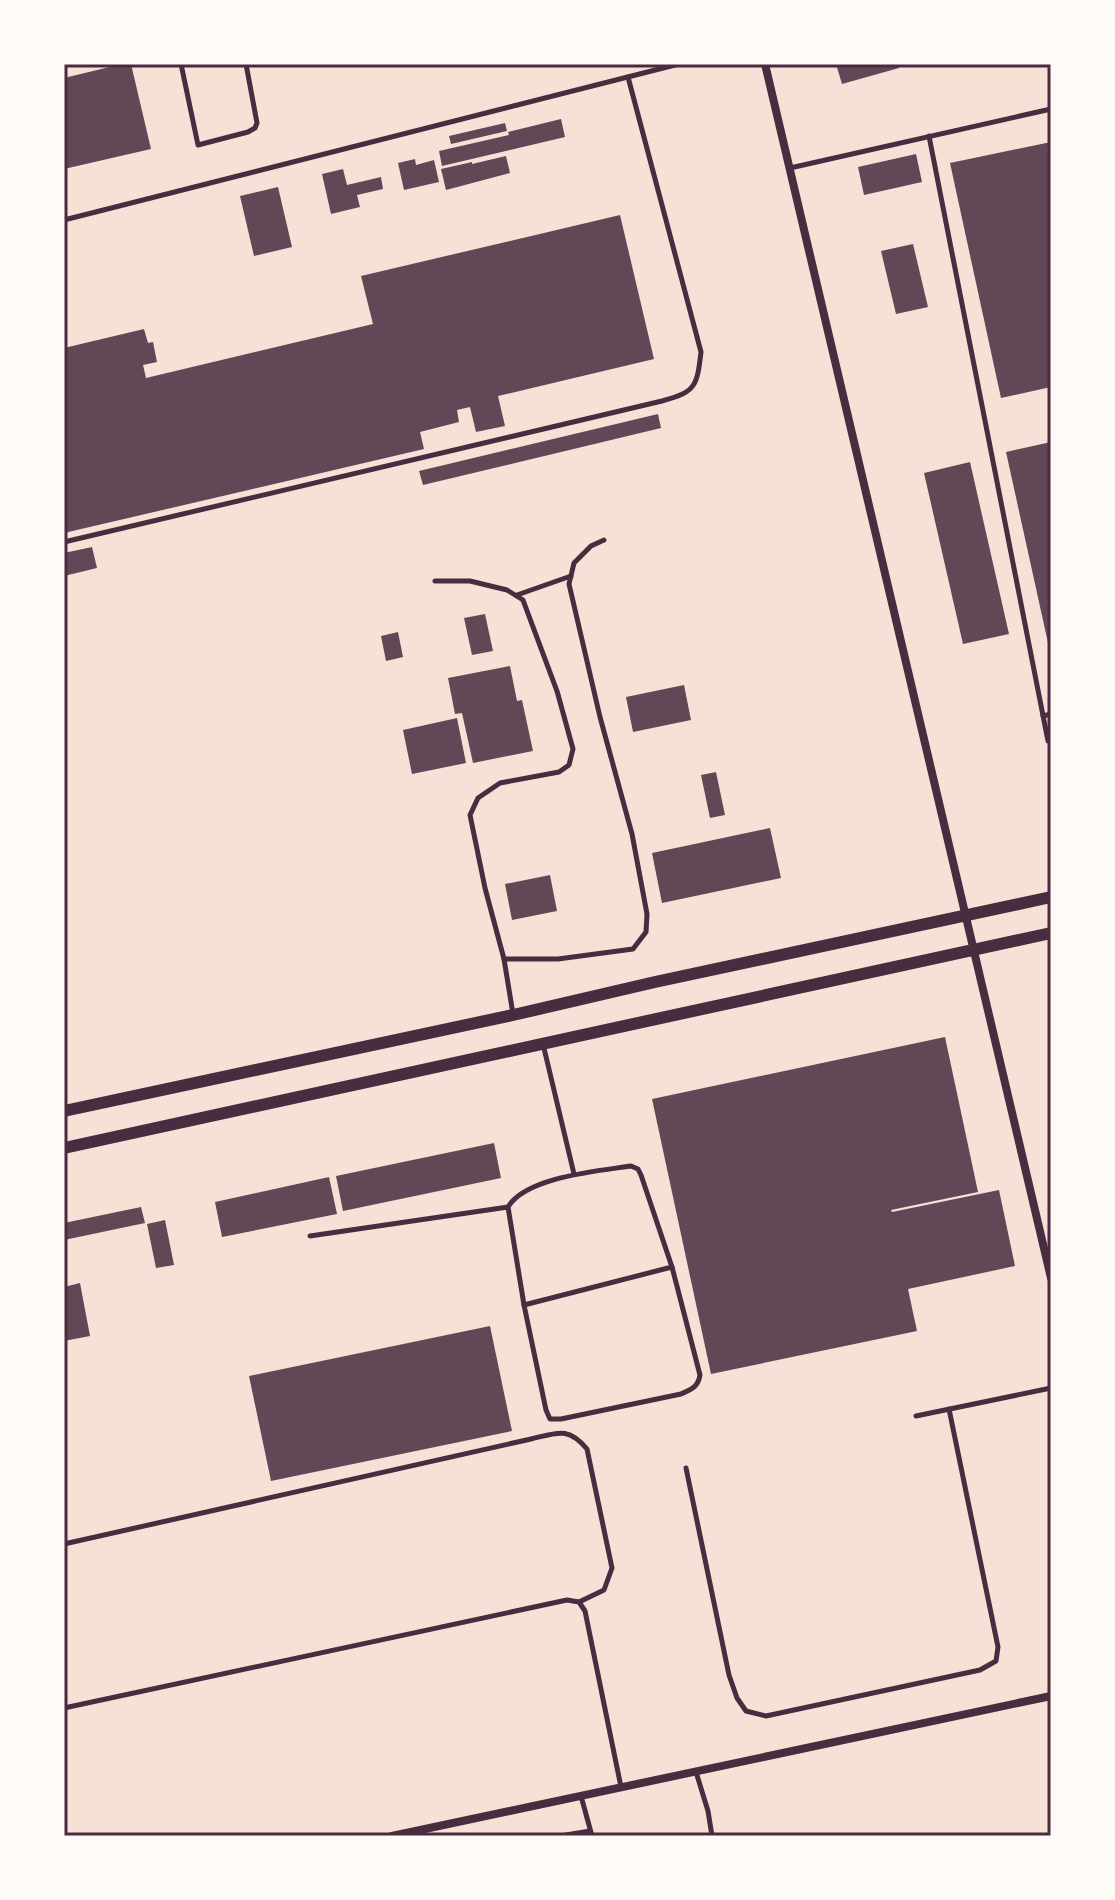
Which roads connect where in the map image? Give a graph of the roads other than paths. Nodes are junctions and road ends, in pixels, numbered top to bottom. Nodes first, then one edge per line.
1 (181, 64) edge
2 (246, 64) edge
3 (679, 64) edge
4 (765, 64) edge
5 (628, 77) junction
6 (1051, 109) edge
7 (929, 136) junction
8 (790, 168) junction
9 (64, 220) edge
10 (604, 540) dead end
11 (64, 542) edge
12 (571, 576) junction
13 (435, 581) dead end
14 (516, 596) junction
15 (1051, 714) edge
16 (1043, 716) junction
17 (1048, 741) dead end
18 (1051, 897) edge
19 (966, 915) junction
20 (1051, 933) edge
21 (974, 950) junction
22 (504, 959) junction
23 (513, 1015) junction
24 (543, 1043) junction
25 (64, 1111) edge
26 (64, 1148) edge
27 (574, 1174) junction
28 (508, 1207) junction
29 (310, 1236) dead end
30 (672, 1267) junction
31 (1051, 1278) edge
32 (524, 1305) junction
33 (1051, 1388) edge
34 (949, 1409) junction
35 (916, 1416) dead end
36 (686, 1468) dead end
37 (64, 1544) edge
38 (579, 1602) junction
39 (1051, 1696) edge
40 (64, 1708) edge
41 (696, 1771) junction
42 (621, 1787) junction
43 (581, 1796) junction
44 (591, 1833) edge
45 (392, 1836) edge
46 (560, 1836) edge
47 (712, 1836) edge

1 - 2 lane
3 - 5 lane
4 - 8 street
5 - 9 lane
5 - 11 lane
6 - 7 lane
7 - 8 lane
7 - 16 lane
8 - 19 street
10 - 12 lane
12 - 14 lane
12 - 22 lane
13 - 14 lane
14 - 22 lane
15 - 16 lane
16 - 17 lane
18 - 19 street
19 - 21 street
19 - 23 street
20 - 21 street
21 - 24 street
21 - 31 street
22 - 23 lane
23 - 25 street
24 - 26 street
24 - 27 lane
27 - 28 lane
27 - 30 lane
28 - 29 lane
28 - 32 lane
30 - 32 lane
30 - 32 lane
33 - 34 lane
34 - 35 lane
34 - 36 lane
37 - 38 lane
38 - 40 lane
38 - 42 lane
39 - 41 street
41 - 42 street
41 - 47 lane
42 - 43 street
43 - 44 lane
43 - 45 street
44 - 46 lane

